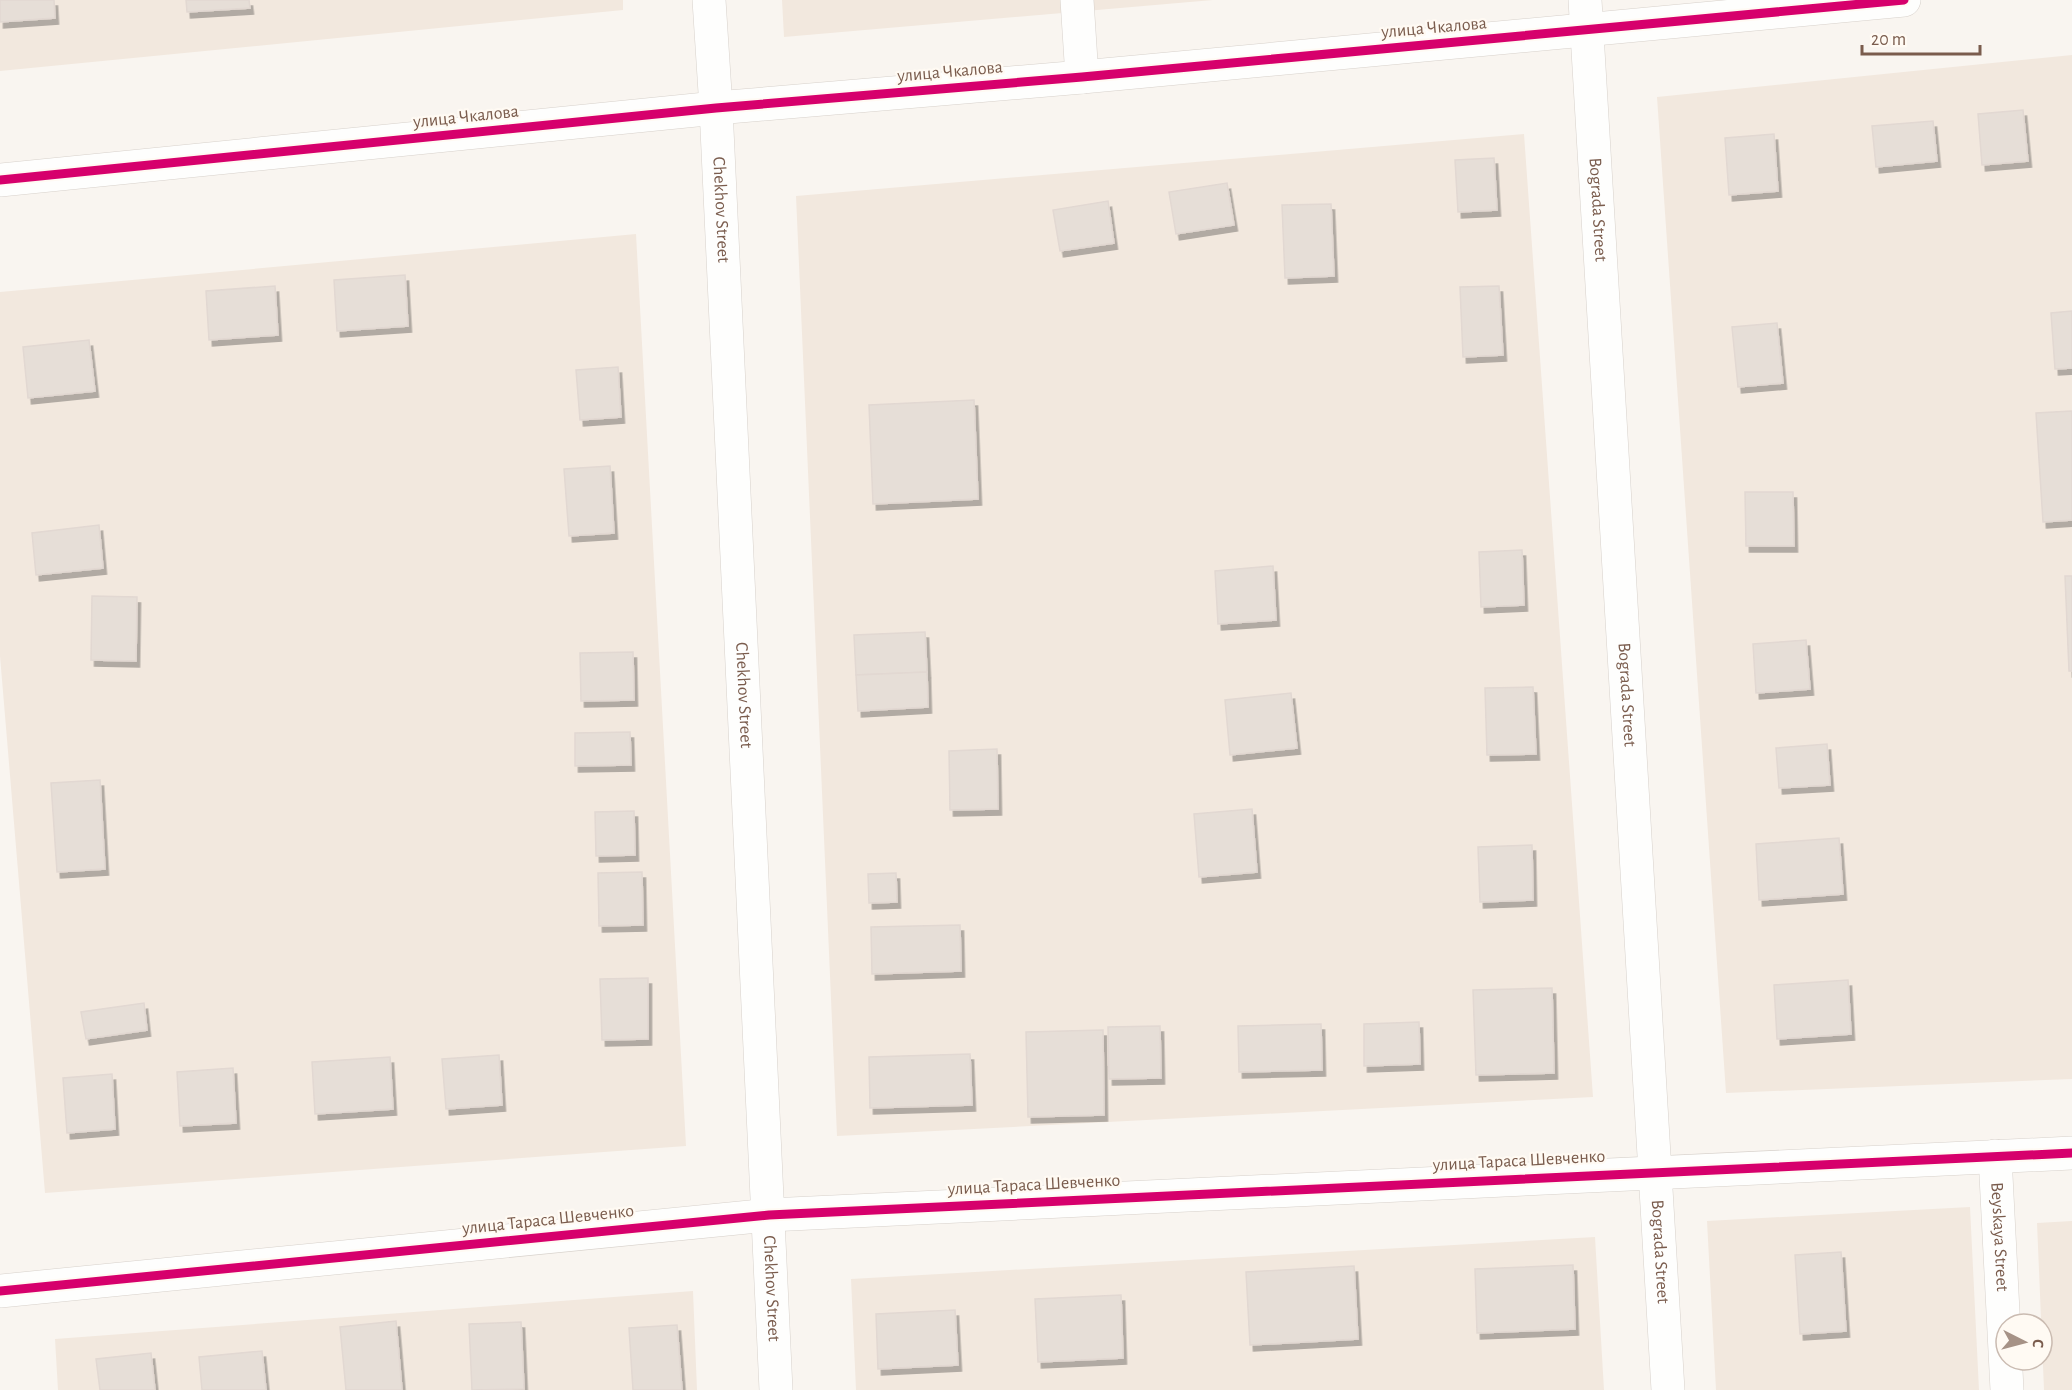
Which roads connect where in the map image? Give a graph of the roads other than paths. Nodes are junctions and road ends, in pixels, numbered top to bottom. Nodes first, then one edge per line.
1 (709, 0) edge
2 (1077, 0) edge
3 (1904, 0) edge
4 (1586, 15) edge
5 (1083, 77) junction
6 (716, 108) junction
7 (0, 180) edge
8 (2072, 1153) edge
9 (1995, 1156) junction
10 (1655, 1171) junction
11 (769, 1215) junction
12 (0, 1291) edge
13 (776, 1390) edge
14 (1668, 1390) edge
15 (2007, 1390) edge

1 - 6 street, Chekhov Street
2 - 5 street
3 - 4 street, улица Чкалова
4 - 5 street, улица Чкалова
4 - 10 street, Bograda Street
5 - 6 street, улица Чкалова
6 - 7 street, улица Чкалова
6 - 11 street, Chekhov Street
8 - 9 street, улица Тараса Шевченко
9 - 10 street, улица Тараса Шевченко
9 - 15 street, Beyskaya Street
10 - 11 street, улица Тараса Шевченко
10 - 14 street, Bograda Street
11 - 12 street, улица Тараса Шевченко
11 - 13 street, Chekhov Street

